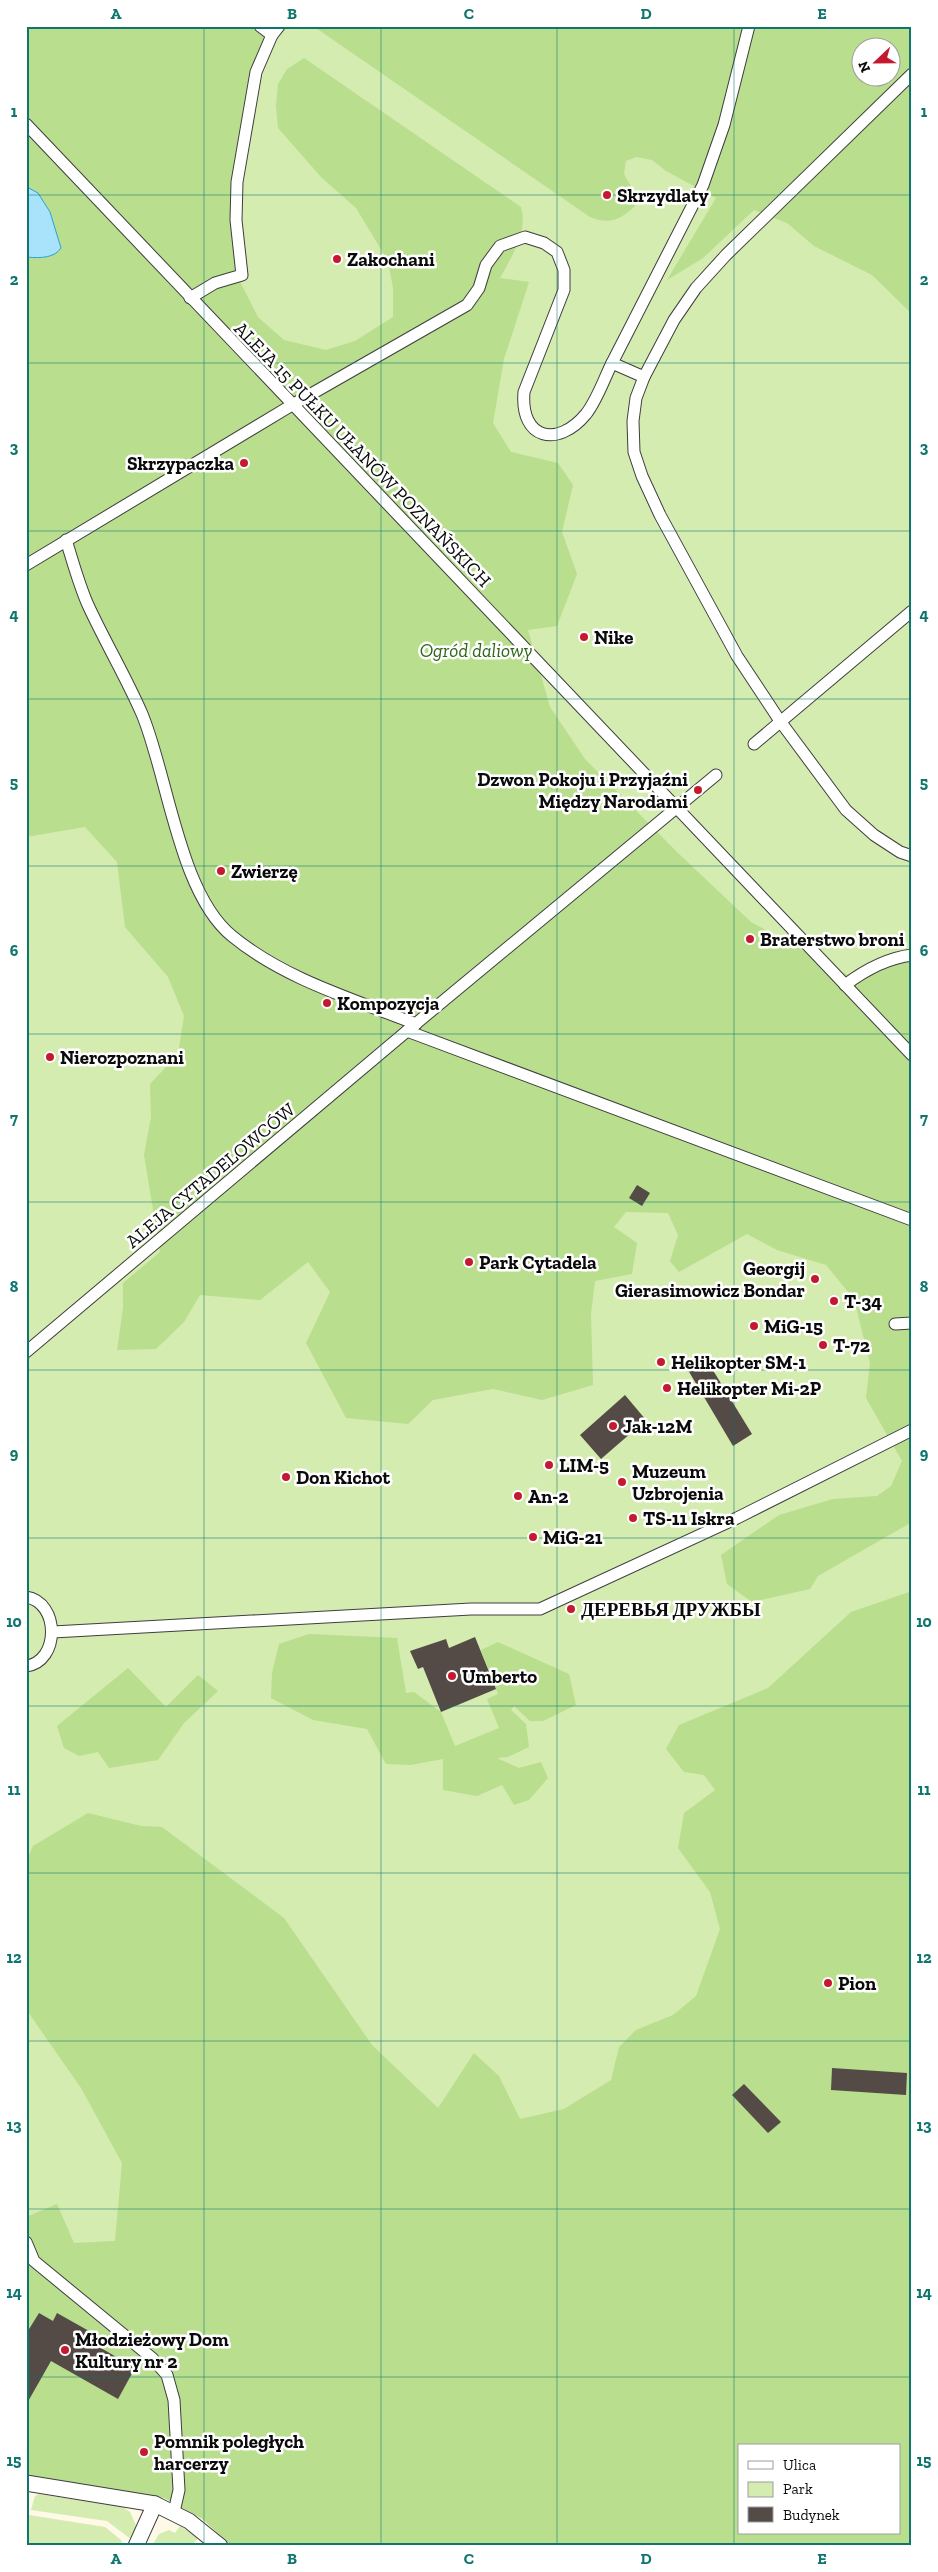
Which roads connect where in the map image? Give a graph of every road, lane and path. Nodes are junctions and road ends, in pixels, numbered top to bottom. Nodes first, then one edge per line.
1 (260, 26) edge
2 (749, 26) edge
3 (275, 31) edge
4 (912, 74) edge
5 (26, 124) edge
6 (190, 298) junction
7 (612, 362) junction
8 (644, 377) junction
9 (292, 405) junction
10 (66, 540) junction
11 (26, 565) edge
12 (912, 611) edge
13 (780, 721) junction
14 (754, 744) dead end
15 (716, 775) dead end
16 (676, 807) junction
17 (912, 856) edge
18 (912, 955) edge
19 (846, 985) junction
20 (411, 1027) junction
21 (912, 1055) edge
22 (912, 1220) edge
23 (912, 1323) edge
24 (895, 1324) dead end
25 (26, 1352) edge
26 (912, 1430) edge
27 (26, 1598) edge
28 (53, 1632) junction
29 (26, 1666) edge
30 (26, 2242) edge
31 (30, 2262) edge
32 (26, 2483) edge
33 (155, 2504) junction
34 (174, 2512) junction
35 (136, 2546) edge
36 (220, 2546) edge

1 - 3 street
2 - 7 street
3 - 6 street
4 - 8 street
5 - 6 street, ALEJA 15 PUŁKU UŁANÓW POZNAŃSKICH
6 - 9 street, ALEJA 15 PUŁKU UŁANÓW POZNAŃSKICH
7 - 8 street
7 - 9 street
8 - 13 street
9 - 10 street
9 - 16 street, ALEJA 15 PUŁKU UŁANÓW POZNAŃSKICH
10 - 11 street
10 - 20 street
12 - 13 street
13 - 14 street
13 - 17 street
15 - 16 street, ALEJA CYTADELOWCÓW
16 - 19 street, ALEJA 15 PUŁKU UŁANÓW POZNAŃSKICH
16 - 20 street, ALEJA CYTADELOWCÓW
18 - 19 street
19 - 21 street, ALEJA 15 PUŁKU UŁANÓW POZNAŃSKICH
20 - 22 street
20 - 25 street, ALEJA CYTADELOWCÓW
23 - 24 street
26 - 28 street
27 - 28 street
28 - 29 street
30 - 31 street
31 - 34 street
32 - 33 street
33 - 34 street
33 - 35 street
34 - 36 street

